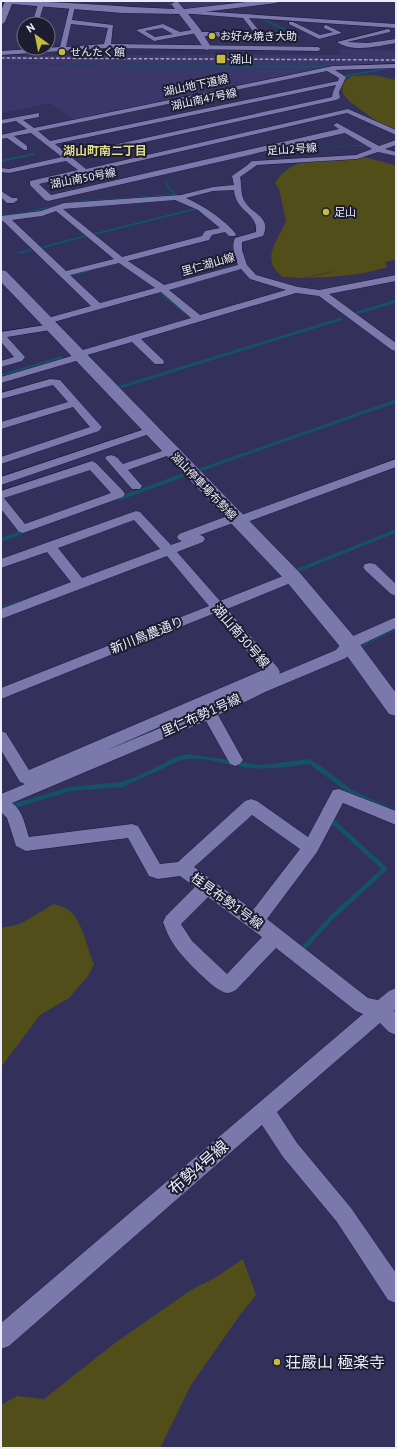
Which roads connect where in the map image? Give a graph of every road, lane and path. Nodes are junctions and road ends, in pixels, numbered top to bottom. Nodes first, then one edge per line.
1 (10, 1) edge
2 (117, 1) edge
3 (172, 1) edge
4 (276, 1) edge
5 (41, 4) junction
6 (72, 6) junction
7 (122, 10) junction
8 (183, 12) junction
9 (37, 16) edge
10 (246, 18) junction
11 (285, 20) junction
12 (1, 22) edge
13 (69, 22) junction
14 (316, 22) junction
15 (395, 29) edge
16 (198, 33) junction
17 (178, 34) junction
18 (396, 41) edge
19 (107, 46) junction
20 (207, 47) junction
21 (56, 48) edge
22 (63, 48) junction
23 (160, 48) junction
24 (318, 48) dead end
25 (16, 51) edge
26 (136, 51) dead end
27 (173, 51) dead end
28 (1, 53) edge
29 (396, 66) edge
30 (328, 69) junction
31 (264, 82) junction
32 (340, 82) junction
33 (284, 94) junction
34 (164, 103) junction
35 (303, 105) junction
36 (36, 115) dead end
37 (184, 115) junction
38 (324, 117) junction
39 (18, 119) junction
40 (1, 122) edge
41 (202, 127) junction
42 (346, 130) junction
43 (33, 131) junction
44 (396, 133) edge
45 (5, 136) edge
46 (222, 140) junction
47 (96, 142) junction
48 (396, 142) edge
49 (50, 144) junction
50 (24, 148) dead end
51 (380, 150) junction
52 (243, 154) junction
53 (396, 154) edge
54 (69, 158) junction
55 (121, 162) junction
56 (255, 163) junction
57 (1, 170) edge
58 (84, 171) junction
59 (103, 186) junction
60 (238, 187) junction
61 (1, 193) edge
62 (177, 197) junction
63 (14, 200) dead end
64 (120, 200) junction
65 (57, 208) junction
66 (4, 219) edge
67 (228, 229) junction
68 (238, 240) junction
69 (120, 259) junction
70 (243, 266) junction
71 (65, 274) junction
72 (396, 278) edge
73 (3, 281) edge
74 (163, 289) junction
75 (297, 290) junction
76 (321, 293) junction
77 (98, 306) junction
78 (198, 319) junction
79 (50, 324) junction
80 (1, 336) edge
81 (134, 338) junction
82 (396, 348) edge
83 (81, 355) junction
84 (159, 362) dead end
85 (1, 364) edge
86 (1, 380) edge
87 (1, 396) edge
88 (75, 403) junction
89 (1, 426) edge
90 (151, 430) junction
91 (171, 451) junction
92 (111, 458) dead end
93 (1, 460) edge
94 (396, 463) edge
95 (121, 469) junction
96 (1, 481) edge
97 (136, 486) dead end
98 (1, 496) edge
99 (1, 501) edge
100 (236, 519) junction
101 (199, 539) dead end
102 (50, 546) junction
103 (166, 547) junction
104 (1, 564) edge
105 (370, 567) dead end
106 (293, 577) junction
107 (79, 584) junction
108 (396, 591) edge
109 (217, 607) junction
110 (1, 614) edge
111 (396, 623) edge
112 (349, 644) junction
113 (1, 694) edge
114 (206, 708) junction
115 (396, 708) edge
116 (1, 737) edge
117 (235, 760) dead end
118 (1, 802) edge
119 (396, 818) edge
120 (311, 847) junction
121 (182, 868) junction
122 (208, 886) junction
123 (255, 921) junction
124 (275, 936) junction
125 (396, 997) edge
126 (381, 1010) junction
127 (396, 1026) edge
128 (264, 1110) junction
129 (396, 1292) edge
130 (1, 1338) edge

1 - 5 main road
1 - 12 main road
2 - 7 main road
3 - 8 main road
4 - 8 main road
5 - 6 main road
5 - 9 street
6 - 7 main road
6 - 13 street
7 - 8 main road
8 - 10 street
8 - 16 main road
10 - 11 street
10 - 16 street
11 - 14 street
11 - 14 street
13 - 19 street
13 - 22 street
14 - 15 street
15 - 18 street
16 - 17 street
16 - 20 main road
17 - 17 street
19 - 22 street
19 - 23 street
20 - 23 street
20 - 24 street
21 - 22 street
23 - 26 street
23 - 27 street
25 - 28 street
29 - 30 street, 湖山地下道線
30 - 31 street, 湖山地下道線
30 - 32 street
31 - 33 street
31 - 34 street, 湖山地下道線
32 - 33 street, 湖山南47号線
32 - 35 street
33 - 35 street
33 - 37 street, 湖山南47号線
34 - 37 street
34 - 43 street, 湖山地下道線
35 - 38 street
35 - 41 street
36 - 39 street
37 - 41 street
37 - 47 street, 湖山南47号線
38 - 42 street
38 - 44 street, 湖山南50号線
38 - 46 street, 湖山南50号線
39 - 40 street
39 - 43 street
41 - 46 street
41 - 47 street
42 - 51 street
42 - 52 street, 湖山南50号線
43 - 45 street, 湖山地下道線
43 - 49 street
45 - 50 street
46 - 52 street
46 - 55 street, 湖山南50号線
47 - 49 street, 湖山南47号線
47 - 55 street
48 - 51 street, 足山2号線
49 - 54 street
51 - 53 street
51 - 56 street, 足山2号線
52 - 56 street
52 - 59 street, 湖山南50号線
54 - 57 street
54 - 58 street
55 - 58 street, 湖山南50号線
56 - 60 street, 足山2号線
58 - 59 street
58 - 59 street, 湖山南50号線
59 - 64 street
60 - 62 street
60 - 68 street
61 - 63 street
62 - 64 street
62 - 67 street
64 - 65 street
65 - 66 street
65 - 69 street
66 - 71 street
67 - 68 street
67 - 69 street
68 - 70 street
69 - 71 street
69 - 74 street
70 - 74 street, 里仁湖山線
70 - 75 street, 里仁湖山線
71 - 77 street
72 - 76 street, 里仁湖山線
73 - 79 main road, 湖山停車場布勢線
74 - 77 street, 里仁湖山線
74 - 78 street
75 - 76 street, 里仁湖山線
75 - 78 street
76 - 82 street
77 - 79 street, 里仁湖山線
78 - 81 street
79 - 80 street, 里仁湖山線
79 - 83 main road, 湖山停車場布勢線
80 - 85 street
81 - 83 street
81 - 84 street
83 - 86 street
83 - 90 main road, 湖山停車場布勢線
87 - 88 street
88 - 89 street
88 - 93 street
90 - 91 main road, 湖山停車場布勢線
90 - 96 street
91 - 95 street
91 - 100 main road, 湖山停車場布勢線
92 - 95 street
94 - 100 street
95 - 97 street
98 - 99 street
100 - 103 street
100 - 106 main road, 湖山停車場布勢線
101 - 103 street
102 - 103 street, 湖山南30号線
102 - 104 street
102 - 107 street
103 - 107 street
103 - 109 street, 湖山南30号線
105 - 108 street
106 - 109 street, 新川鳥農通り
106 - 112 main road, 湖山停車場布勢線
107 - 110 street
109 - 113 street, 新川鳥農通り
109 - 114 street, 湖山南30号線
111 - 112 street, 里仁布勢1号線
112 - 114 street, 里仁布勢1号線
112 - 115 main road, 湖山停車場布勢線
114 - 116 street, 湖山南30号線
114 - 117 street
114 - 118 street, 里仁布勢1号線
118 - 121 street, 桂見布勢1号線
119 - 120 street
120 - 121 street
120 - 123 street
121 - 122 street, 桂見布勢1号線
122 - 123 street, 桂見布勢1号線
122 - 124 street
123 - 124 street, 桂見布勢1号線
124 - 126 street, 桂見布勢1号線
125 - 126 street, 布勢4号線
126 - 127 street
126 - 128 street, 布勢4号線
128 - 129 street
128 - 130 street, 布勢4号線

